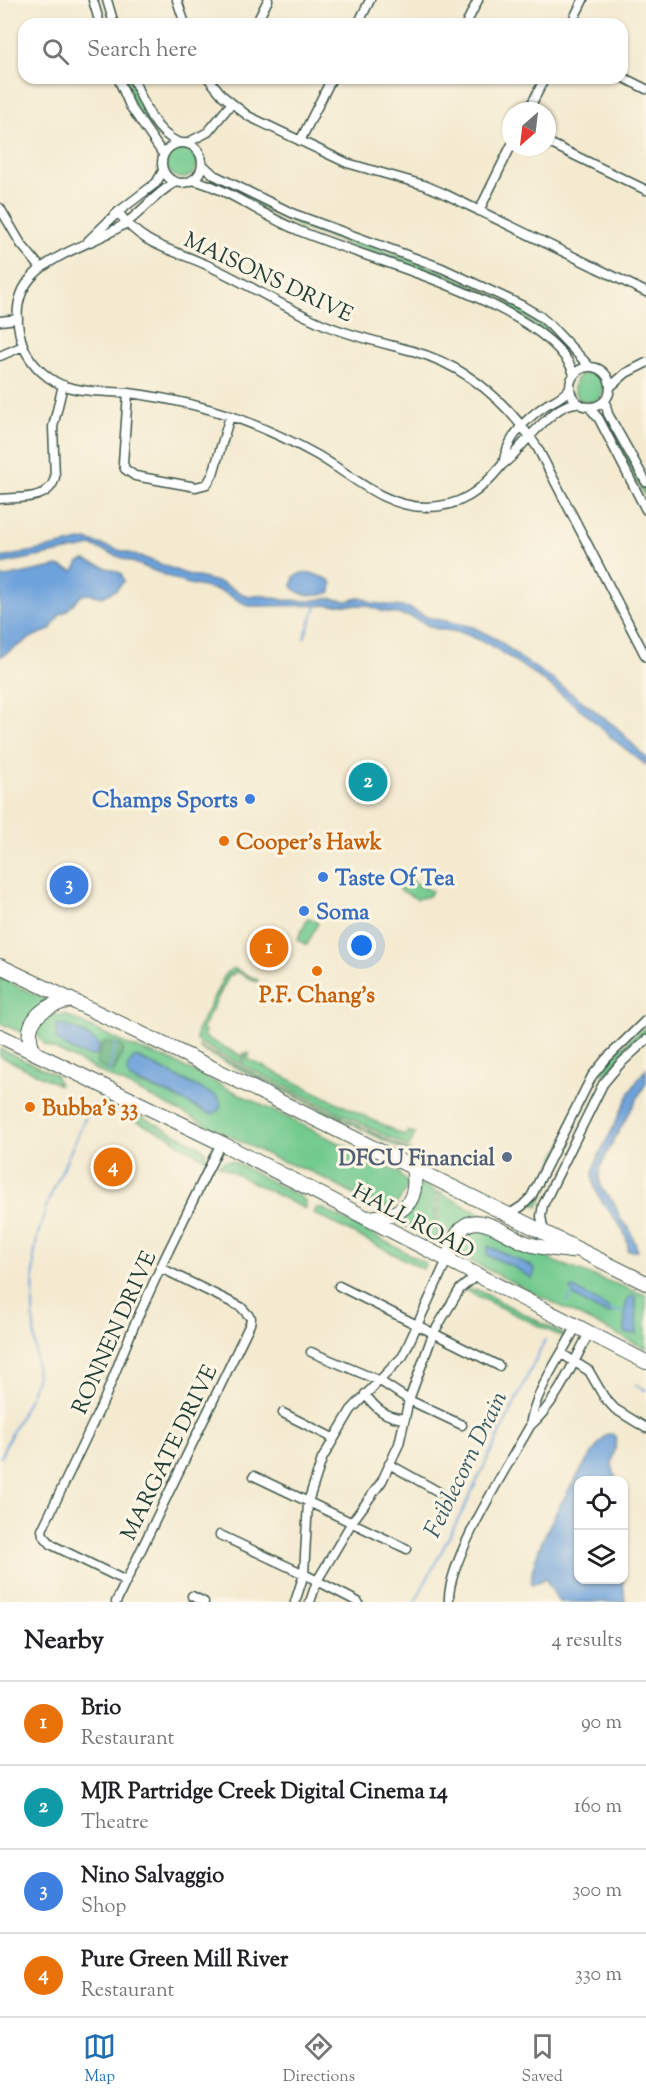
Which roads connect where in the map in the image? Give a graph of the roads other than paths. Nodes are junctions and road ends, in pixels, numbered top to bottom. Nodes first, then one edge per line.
1 (93, 0) edge
2 (107, 0) edge
3 (177, 0) edge
4 (268, 0) edge
5 (370, 0) edge
6 (478, 0) edge
7 (583, 0) edge
8 (98, 18) edge
9 (112, 18) edge
10 (183, 18) edge
11 (259, 18) edge
12 (361, 18) edge
13 (469, 18) edge
14 (574, 18) edge
15 (628, 80) edge
16 (121, 84) edge
17 (136, 84) edge
18 (213, 84) edge
19 (329, 84) edge
20 (541, 84) edge
21 (646, 89) edge
22 (532, 102) edge
23 (231, 104) junction
24 (208, 132) junction
25 (300, 141) junction
26 (183, 143) junction
27 (556, 146) edge
28 (163, 154) junction
29 (506, 156) edge
30 (201, 159) junction
31 (163, 171) junction
32 (192, 180) junction
33 (176, 182) junction
34 (646, 190) edge
35 (0, 208) edge
36 (479, 211) junction
37 (118, 212) junction
38 (126, 223) junction
39 (88, 242) junction
40 (41, 268) junction
41 (646, 292) edge
42 (18, 319) junction
43 (0, 321) edge
44 (23, 346) junction
45 (0, 356) edge
46 (646, 363) edge
47 (589, 366) junction
48 (604, 372) junction
49 (626, 373) junction
50 (574, 374) junction
51 (63, 385) junction
52 (610, 387) junction
53 (569, 389) junction
54 (128, 393) junction
55 (605, 400) junction
56 (577, 403) junction
57 (590, 407) junction
58 (230, 416) junction
59 (522, 426) junction
60 (529, 436) junction
61 (503, 464) junction
62 (646, 482) edge
63 (0, 500) edge
64 (646, 510) edge
65 (646, 657) edge
66 (0, 966) edge
67 (71, 1000) junction
68 (646, 1020) edge
69 (0, 1036) edge
70 (646, 1040) edge
71 (34, 1052) junction
72 (221, 1143) junction
73 (413, 1167) junction
74 (508, 1215) junction
75 (365, 1218) junction
76 (544, 1233) junction
77 (587, 1254) junction
78 (447, 1260) junction
79 (161, 1268) junction
80 (476, 1276) junction
81 (646, 1283) edge
82 (339, 1286) dead end
83 (418, 1327) junction
84 (583, 1330) junction
85 (433, 1334) junction
86 (311, 1352) dead end
87 (562, 1354) junction
88 (575, 1360) junction
89 (646, 1362) edge
90 (499, 1366) dead end
91 (380, 1381) junction
92 (365, 1394) junction
93 (410, 1400) junction
94 (284, 1413) dead end
95 (405, 1419) junction
96 (462, 1425) dead end
97 (530, 1426) junction
98 (646, 1428) edge
99 (333, 1438) junction
100 (389, 1464) junction
101 (254, 1476) dead end
102 (439, 1492) dead end
103 (308, 1502) junction
104 (352, 1522) junction
105 (220, 1535) dead end
106 (407, 1550) dead end
107 (304, 1574) junction
108 (126, 1581) junction
109 (317, 1581) junction
110 (192, 1596) dead end
111 (116, 1602) edge
112 (204, 1602) edge
113 (295, 1602) edge
114 (310, 1602) edge
115 (358, 1602) edge
116 (449, 1602) edge

1 - 8 street
2 - 9 street
3 - 10 street
4 - 11 street
5 - 12 street
6 - 13 street
7 - 14 street
15 - 21 street
16 - 28 street
17 - 26 street
18 - 23 street
19 - 25 street
20 - 22 street
23 - 24 street
23 - 25 street
24 - 26 street
24 - 30 street
25 - 36 street
26 - 28 street
26 - 30 street
27 - 34 street
28 - 31 street
29 - 36 street
30 - 32 street
30 - 47 street
31 - 33 street
31 - 37 street
32 - 33 street
32 - 50 street
33 - 38 street
35 - 40 street
36 - 41 street
37 - 38 street, MAISONS DRIVE
37 - 39 street
38 - 39 street
38 - 59 street, MAISONS DRIVE
39 - 40 street
40 - 42 street
42 - 43 street
42 - 44 street
44 - 45 street
44 - 51 street
46 - 49 street
47 - 48 street
47 - 50 street
48 - 49 street
48 - 52 street
49 - 52 street
50 - 53 street
51 - 54 street
51 - 63 street
52 - 55 street
53 - 56 street
53 - 59 street
54 - 58 street
54 - 58 street
55 - 57 street
55 - 62 street
56 - 57 street
56 - 60 street
57 - 64 street
58 - 61 street
59 - 60 street, MAISONS DRIVE
59 - 61 street
60 - 61 street
60 - 65 street, MAISONS DRIVE
66 - 67 highway, HALL ROAD
67 - 71 highway
67 - 73 highway, HALL ROAD
68 - 74 street
69 - 71 highway, HALL ROAD
70 - 76 street
71 - 72 highway, HALL ROAD
72 - 75 highway, HALL ROAD
72 - 79 street, RONNEN DRIVE
73 - 74 highway, HALL ROAD
73 - 75 highway
74 - 76 highway, HALL ROAD
75 - 78 highway, HALL ROAD
76 - 77 highway, HALL ROAD
77 - 78 highway
77 - 81 highway, HALL ROAD
78 - 80 highway, HALL ROAD
78 - 83 street
79 - 108 street, RONNEN DRIVE
79 - 108 street, MARGATE DRIVE
80 - 84 highway, HALL ROAD
80 - 85 street
82 - 83 street
83 - 85 street
83 - 91 street
84 - 87 street
84 - 88 street
84 - 89 highway, HALL ROAD
85 - 90 street
85 - 93 street
86 - 91 street
87 - 88 street
87 - 97 street
88 - 97 street
88 - 98 street
91 - 92 street
91 - 93 street
92 - 95 street
92 - 99 street
93 - 95 street
93 - 96 street
94 - 99 street
95 - 100 street
97 - 116 street
99 - 103 street
100 - 102 street
100 - 104 street
101 - 103 street
103 - 104 street
103 - 107 street
104 - 106 street
104 - 109 street
105 - 107 street
107 - 109 street
107 - 113 street
108 - 111 street, MARGATE DRIVE
109 - 114 street
109 - 115 street
110 - 112 street

